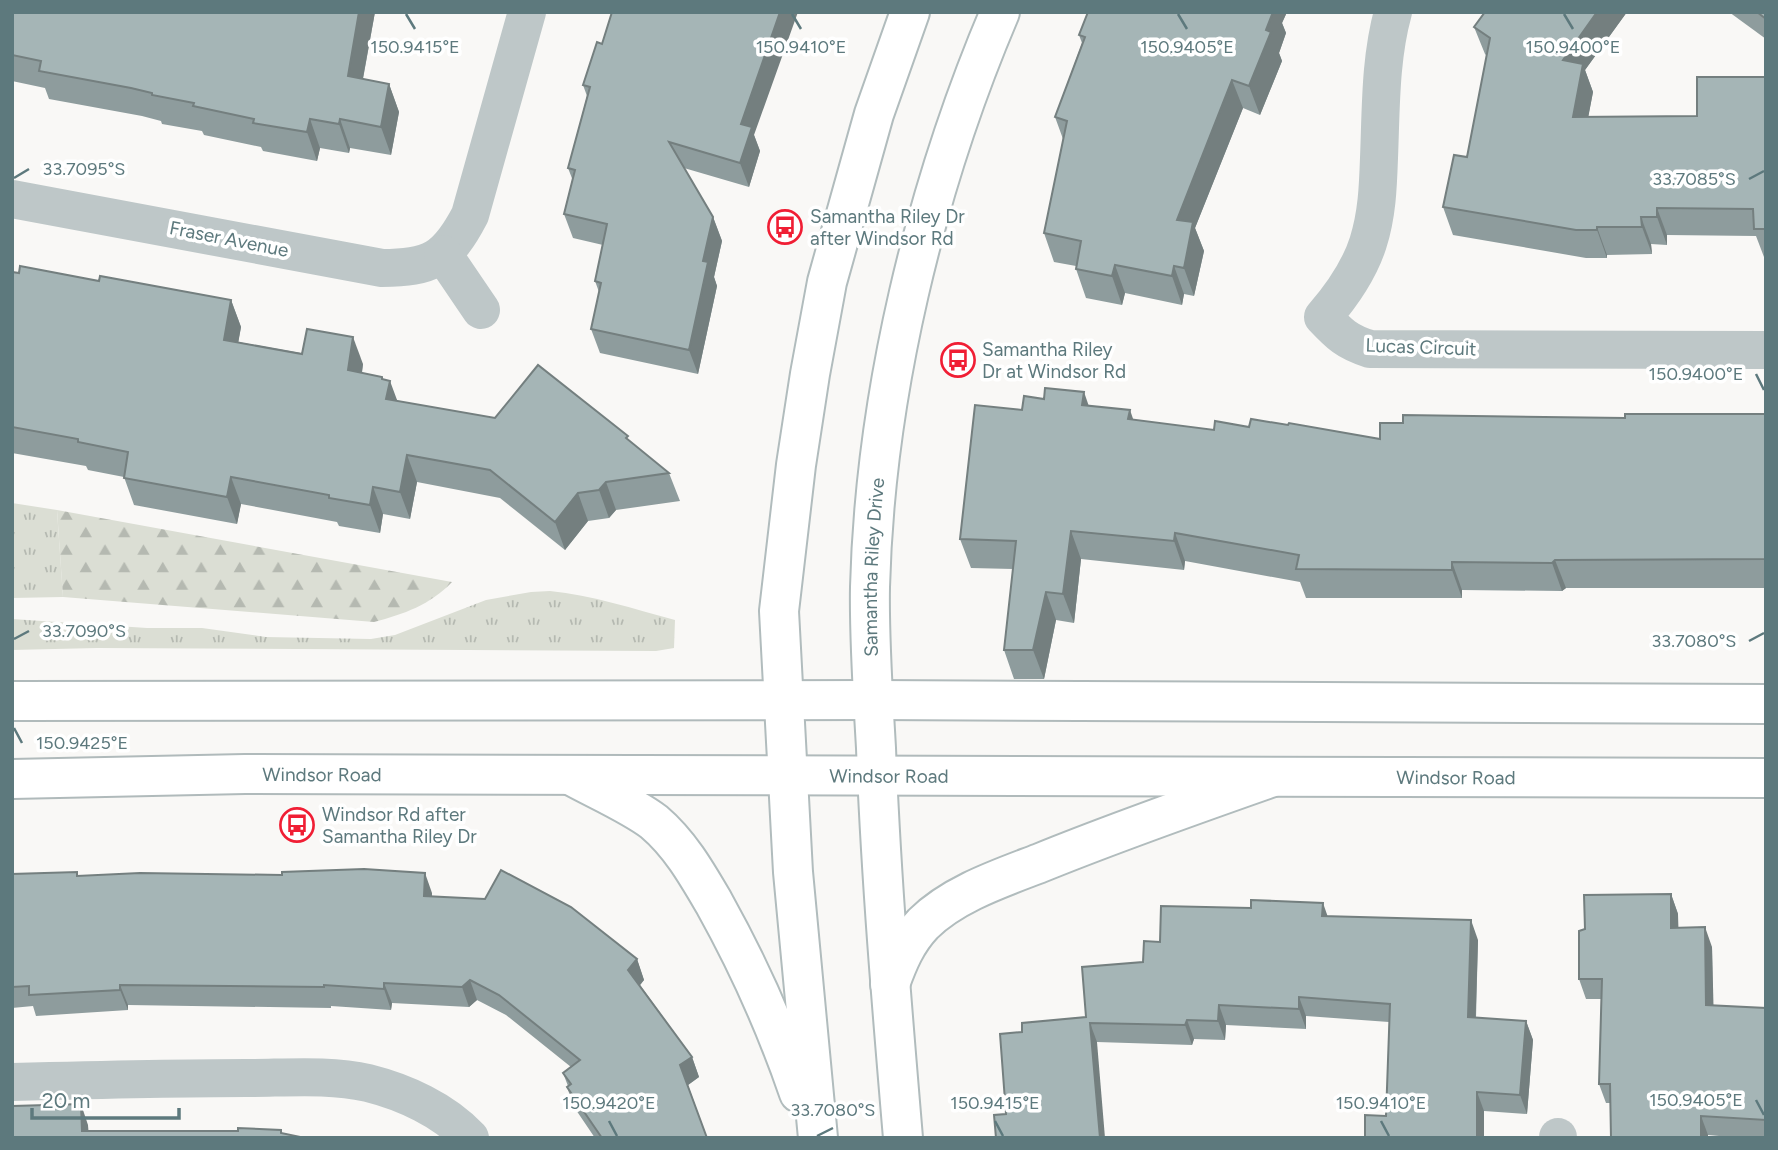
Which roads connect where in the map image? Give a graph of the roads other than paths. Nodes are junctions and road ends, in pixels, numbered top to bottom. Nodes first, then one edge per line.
1 (527, 12) edge
2 (910, 12) edge
3 (1000, 12) edge
4 (1393, 12) edge
5 (12, 199) edge
6 (443, 254) junction
7 (481, 310) dead end
8 (1766, 350) edge
9 (784, 700) junction
10 (874, 700) junction
11 (12, 701) edge
12 (1766, 704) edge
13 (570, 775) junction
14 (788, 775) junction
15 (877, 775) junction
16 (1275, 776) junction
17 (1766, 778) edge
18 (12, 779) edge
19 (890, 986) junction
20 (12, 1082) edge
21 (470, 1138) edge
22 (816, 1138) edge
23 (903, 1138) edge

1 - 6 street, Fraser Avenue
2 - 9 main road
3 - 10 main road, Samantha Riley Drive
4 - 8 street, Lucas Circuit
5 - 6 street, Fraser Avenue
6 - 7 street
9 - 10 main road
9 - 11 main road
9 - 14 main road
10 - 12 main road
10 - 15 main road, Samantha Riley Drive
13 - 14 main road, Windsor Road
13 - 18 main road, Windsor Road
13 - 22 main road
14 - 15 main road, Windsor Road
14 - 22 main road
15 - 16 main road, Windsor Road
15 - 19 main road, Samantha Riley Drive
16 - 17 main road, Windsor Road
16 - 19 main road
19 - 23 main road, Samantha Riley Drive
20 - 21 street

